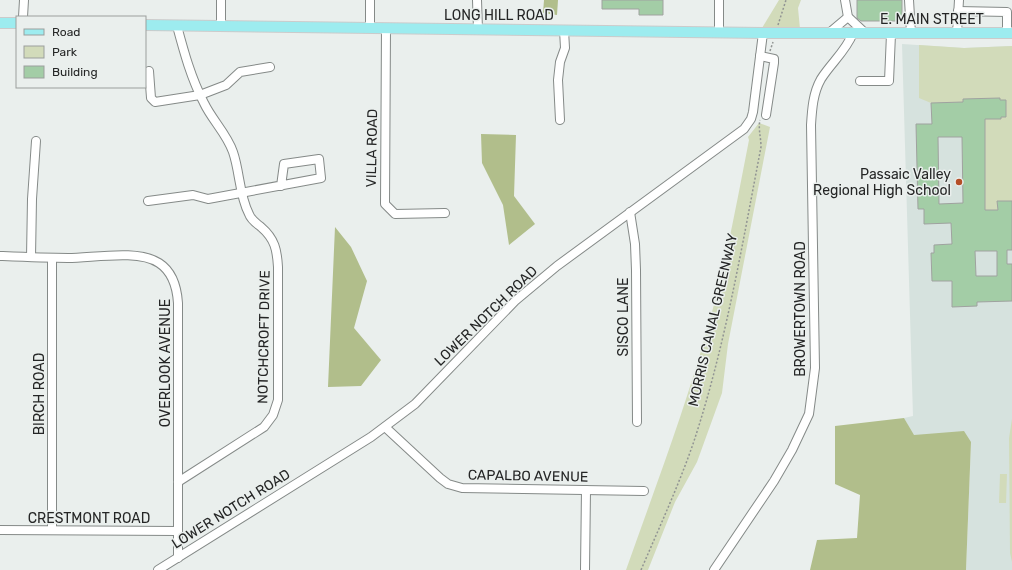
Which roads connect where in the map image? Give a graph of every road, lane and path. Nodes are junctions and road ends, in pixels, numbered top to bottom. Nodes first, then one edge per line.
1 (24, 0) edge
2 (221, 0) edge
3 (370, 0) edge
4 (477, 0) edge
5 (719, 0) edge
6 (845, 0) edge
7 (909, 0) edge
8 (959, 0) edge
9 (958, 10) junction
10 (24, 16) edge
11 (848, 17) junction
12 (0, 24) edge
13 (16, 24) edge
14 (146, 25) edge
15 (177, 26) junction
16 (221, 26) junction
17 (370, 28) junction
18 (386, 28) junction
19 (478, 29) junction
20 (564, 30) junction
21 (719, 32) junction
22 (763, 33) junction
23 (830, 33) junction
24 (853, 33) junction
25 (865, 33) junction
26 (911, 33) junction
27 (957, 33) junction
28 (1010, 33) edge
29 (891, 34) junction
30 (760, 56) junction
31 (270, 67) dead end
32 (149, 70) dead end
33 (860, 82) dead end
34 (200, 95) junction
35 (764, 114) joint
36 (560, 120) dead end
37 (36, 141) dead end
38 (281, 186) junction
39 (243, 198) junction
40 (148, 201) dead end
41 (630, 212) junction
42 (445, 213) dead end
43 (0, 256) edge
44 (31, 257) junction
45 (52, 258) junction
46 (637, 422) dead end
47 (385, 427) junction
48 (178, 482) junction
49 (586, 490) junction
50 (644, 491) dead end
51 (0, 530) edge
52 (52, 530) junction
53 (178, 531) junction
54 (178, 558) junction
55 (158, 570) edge
56 (586, 570) edge
57 (641, 570) edge
58 (714, 570) edge

1 - 10 street
2 - 16 street
3 - 17 street
4 - 19 street
5 - 21 street
6 - 11 street
7 - 26 street
8 - 9 street
9 - 27 street
9 - 28 street
11 - 23 street
11 - 25 street
12 - 13 main road
14 - 15 main road, LONG HILL ROAD
15 - 16 main road, LONG HILL ROAD
15 - 34 street, NOTCHCROFT DRIVE
16 - 17 main road, LONG HILL ROAD
17 - 18 main road, LONG HILL ROAD
18 - 19 main road, LONG HILL ROAD
18 - 42 street, VILLA ROAD
19 - 20 main road, LONG HILL ROAD
20 - 21 main road, LONG HILL ROAD
20 - 36 street
21 - 22 main road, LONG HILL ROAD
22 - 23 main road, LONG HILL ROAD
22 - 30 street, LOWER NOTCH ROAD
23 - 24 main road, LONG HILL ROAD
24 - 25 main road, E. MAIN STREET
24 - 58 street, BROWERTOWN ROAD
25 - 29 main road, E. MAIN STREET
26 - 27 main road, E. MAIN STREET
26 - 29 main road, E. MAIN STREET
27 - 28 main road, E. MAIN STREET
29 - 33 street
30 - 35 street
30 - 41 street, LOWER NOTCH ROAD
31 - 34 street
32 - 34 street
34 - 39 street, NOTCHCROFT DRIVE
35 - 57 path, MORRIS CANAL GREENWAY
37 - 44 street
38 - 38 street
38 - 39 street
39 - 40 street
39 - 48 street, NOTCHCROFT DRIVE
41 - 46 street, SISCO LANE
41 - 47 street, LOWER NOTCH ROAD
43 - 44 street, OVERLOOK AVENUE
44 - 45 street, OVERLOOK AVENUE
45 - 48 street, OVERLOOK AVENUE
45 - 52 street, BIRCH ROAD
47 - 49 street, CAPALBO AVENUE
47 - 54 street, LOWER NOTCH ROAD
48 - 53 street, OVERLOOK AVENUE
49 - 50 street, CAPALBO AVENUE
49 - 56 street
51 - 52 street, CRESTMONT ROAD
52 - 53 street, CRESTMONT ROAD
53 - 54 street, OVERLOOK AVENUE
54 - 55 street, LOWER NOTCH ROAD

